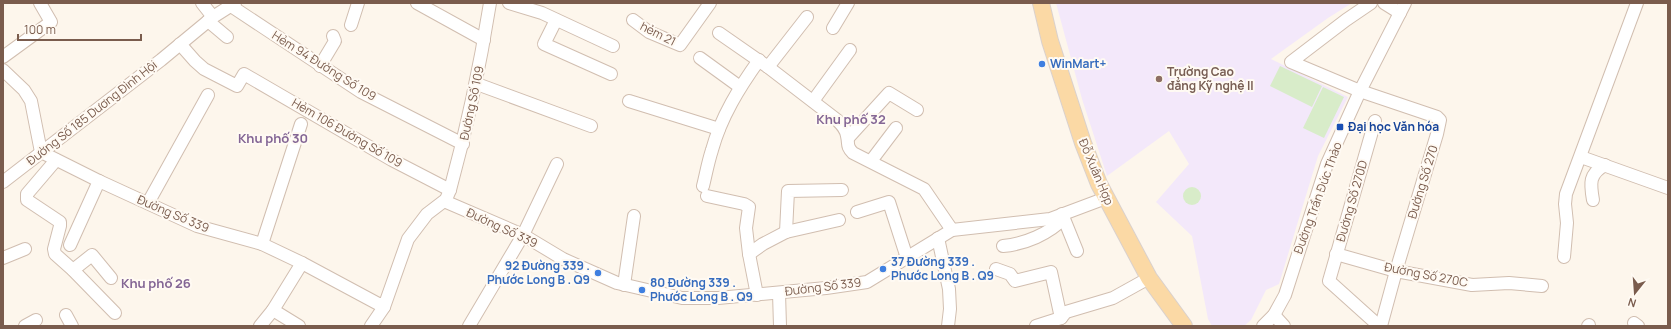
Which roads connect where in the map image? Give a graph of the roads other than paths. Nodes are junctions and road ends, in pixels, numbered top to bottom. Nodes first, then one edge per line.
1 (40, 3) edge
2 (202, 3) edge
3 (358, 3) edge
4 (417, 3) edge
5 (490, 3) edge
6 (509, 3) edge
7 (710, 3) edge
8 (848, 3) edge
9 (1041, 3) edge
10 (1372, 3) edge
11 (1384, 3) edge
12 (1637, 3) edge
13 (232, 4) edge
14 (544, 8) edge
15 (1402, 8) edge
16 (807, 17) dead end
17 (210, 19) junction
18 (556, 20) junction
19 (633, 20) dead end
20 (351, 25) dead end
21 (833, 28) dead end
22 (719, 33) dead end
23 (333, 36) dead end
24 (227, 37) dead end
25 (484, 40) junction
26 (180, 44) junction
27 (613, 46) dead end
28 (850, 50) dead end
29 (3, 57) edge
30 (700, 58) dead end
31 (764, 64) junction
32 (320, 66) junction
33 (3, 70) edge
34 (611, 74) dead end
35 (477, 84) junction
36 (740, 87) junction
37 (1360, 91) junction
38 (208, 95) dead end
39 (629, 101) dead end
40 (813, 101) junction
41 (917, 110) dead end
42 (1375, 120) dead end
43 (301, 124) dead end
44 (591, 126) dead end
45 (896, 128) dead end
46 (719, 129) junction
47 (848, 138) junction
48 (463, 144) junction
49 (41, 152) junction
50 (1581, 157) junction
51 (56, 160) junction
52 (871, 161) junction
53 (557, 164) dead end
54 (1605, 165) junction
55 (99, 181) junction
56 (3, 182) edge
57 (1668, 188) edge
58 (450, 190) junction
59 (842, 190) dead end
60 (1106, 198) junction
61 (1594, 200) dead end
62 (444, 201) junction
63 (148, 204) junction
64 (857, 212) dead end
65 (634, 216) dead end
66 (1063, 216) junction
67 (839, 220) dead end
68 (952, 230) junction
69 (786, 232) junction
70 (523, 235) junction
71 (938, 238) junction
72 (262, 244) junction
73 (70, 245) dead end
74 (1003, 246) dead end
75 (25, 249) dead end
76 (1077, 251) dead end
77 (749, 254) junction
78 (1336, 254) junction
79 (1564, 257) dead end
80 (3, 258) edge
81 (907, 258) junction
82 (302, 263) junction
83 (996, 269) dead end
84 (73, 270) junction
85 (1396, 270) junction
86 (112, 278) dead end
87 (1149, 278) junction
88 (624, 285) junction
89 (1542, 286) dead end
90 (778, 293) junction
91 (757, 295) junction
92 (384, 307) junction
93 (273, 310) junction
94 (115, 313) dead end
95 (66, 314) dead end
96 (1274, 315) junction
97 (1061, 318) junction
98 (36, 320) dead end
99 (25, 326) edge
100 (72, 326) edge
101 (260, 326) edge
102 (299, 326) edge
103 (371, 326) edge
104 (469, 326) edge
105 (780, 326) edge
106 (948, 326) edge
107 (1036, 326) edge
108 (1184, 326) edge
109 (1263, 326) edge
110 (1284, 326) edge
111 (1380, 326) edge

1 - 29 street
2 - 17 street
3 - 20 street
4 - 25 street
5 - 25 street, Đường Số 109
6 - 14 street
7 - 19 street, hẻm 21
8 - 21 street
9 - 60 main road, Đỗ Xuân Hợp
10 - 37 street
11 - 15 street
12 - 50 street
13 - 17 street, Đường Số 185 Dương Đình Hội
13 - 32 street, Hẻm 94 Đường Số 109
14 - 18 street
15 - 37 street, Đường Trần Đức Thảo
16 - 31 street
17 - 24 street
17 - 26 street, Đường Số 185 Dương Đình Hội
18 - 27 street
18 - 34 street
22 - 31 street
23 - 32 street
25 - 35 street, Đường Số 109
26 - 49 street, Đường Số 185 Dương Đình Hội
26 - 58 street, Hẻm 106 Đường Số 109
28 - 40 street
30 - 36 street
31 - 36 street
31 - 40 street
32 - 48 street, Hẻm 94 Đường Số 109
33 - 49 street
35 - 44 street
35 - 48 street, Đường Số 109
36 - 46 street
37 - 85 street, Đường Số 270
37 - 96 street, Đường Trần Đức Thảo
38 - 63 street
39 - 46 street
40 - 47 street
41 - 47 street
42 - 78 street, Đường Số 270D
43 - 72 street
45 - 52 street
46 - 77 street
47 - 52 street
48 - 58 street, Đường Số 109
49 - 51 street, Đường Số 339
49 - 56 street, Đường Số 185 Dương Đình Hội
50 - 54 street
50 - 79 street
51 - 55 street, Đường Số 339
51 - 84 street
52 - 68 street
53 - 70 street
54 - 57 street
54 - 61 street
55 - 63 street, Đường Số 339
55 - 73 street
58 - 62 street, Đường Số 109
59 - 69 street
60 - 66 street, Đường Số 339
60 - 87 main road, Đỗ Xuân Hợp
62 - 70 street, Đường Số 339
62 - 92 street
63 - 72 street, Đường Số 339
64 - 81 street
65 - 88 street
66 - 68 street, Đường Số 339
66 - 74 street
66 - 76 street
67 - 69 street
68 - 71 street, Đường Số 339
69 - 77 street
70 - 88 street, Đường Số 339
70 - 104 street
71 - 81 street, Đường Số 339
71 - 106 street
72 - 82 street, Đường Số 339
75 - 80 street
77 - 91 street
78 - 85 street, Đường Số 270C
78 - 111 street, Đường Số 270D
81 - 90 street, Đường Số 339
82 - 92 street, Đường Số 339
82 - 93 street
83 - 97 street
84 - 86 street
84 - 94 street
85 - 89 street, Đường Số 270C
85 - 111 street, Đường Số 270
87 - 97 street
87 - 108 main road, Đỗ Xuân Hợp
88 - 91 street, Đường Số 339
90 - 91 street, Đường Số 339
90 - 105 street
92 - 103 street
93 - 101 street
93 - 102 street
95 - 100 street
96 - 109 street, Đường Trần Đức Thảo
96 - 110 street
97 - 107 street
98 - 99 street

